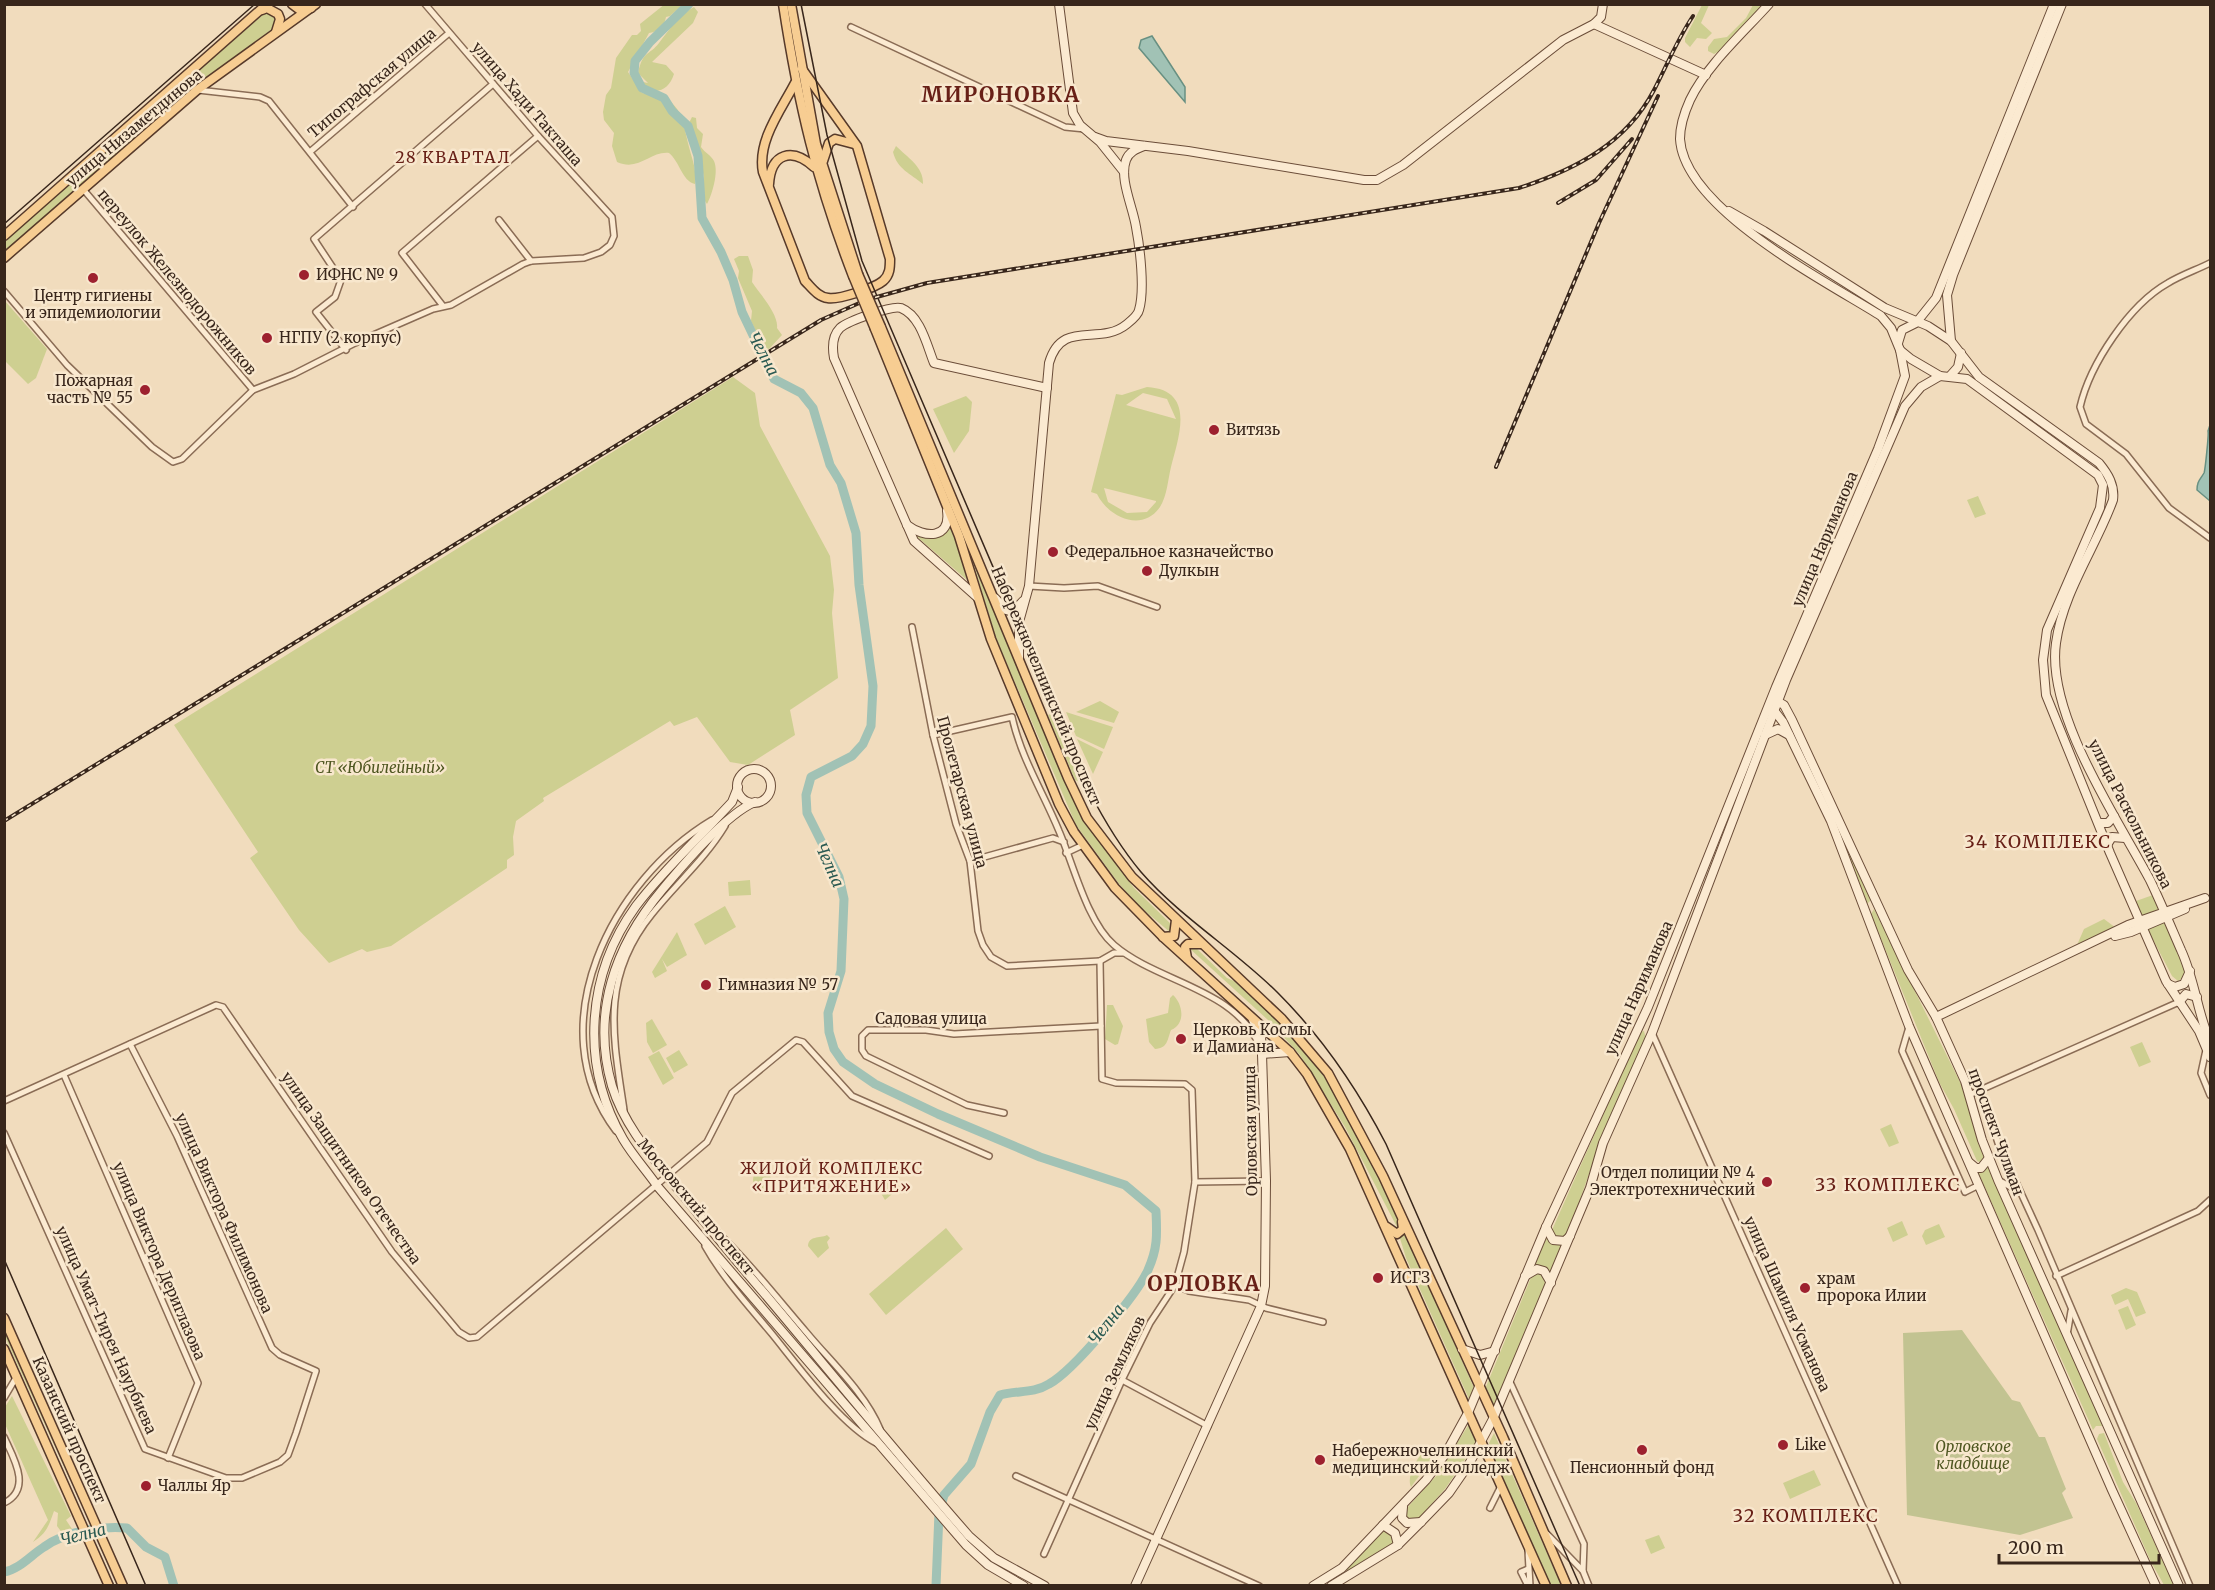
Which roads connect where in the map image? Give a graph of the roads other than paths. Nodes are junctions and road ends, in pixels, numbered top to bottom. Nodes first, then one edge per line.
1 (267, 4) edge
2 (292, 4) edge
3 (425, 4) edge
4 (783, 4) edge
5 (791, 4) edge
6 (1059, 4) edge
7 (1768, 4) edge
8 (2054, 4) edge
9 (2062, 4) edge
10 (313, 6) edge
11 (1603, 7) edge
12 (259, 11) junction
13 (1594, 24) junction
14 (851, 27) dead end
15 (449, 33) junction
16 (275, 36) junction
17 (802, 69) junction
18 (1706, 75) junction
19 (795, 83) junction
20 (493, 84) junction
21 (197, 90) junction
22 (1085, 129) junction
23 (538, 136) junction
24 (1095, 137) junction
25 (857, 146) junction
26 (1144, 146) junction
27 (311, 151) junction
28 (819, 166) junction
29 (1124, 172) junction
30 (769, 187) junction
31 (83, 189) junction
32 (353, 207) junction
33 (1722, 208) junction
34 (499, 220) dead end
35 (4, 236) edge
36 (4, 258) edge
37 (531, 261) junction
38 (2211, 263) edge
39 (4, 291) edge
40 (443, 306) junction
41 (1916, 322) junction
42 (878, 328) junction
43 (1951, 341) junction
44 (1899, 347) junction
45 (346, 350) junction
46 (1961, 353) junction
47 (1944, 376) junction
48 (1047, 388) junction
49 (253, 390) junction
50 (945, 500) junction
51 (905, 524) junction
52 (2211, 538) edge
53 (1029, 586) junction
54 (993, 595) junction
55 (1026, 597) junction
56 (978, 598) junction
57 (1157, 607) dead end
58 (912, 627) dead end
59 (1019, 658) junction
60 (1775, 700) junction
61 (1771, 711) junction
62 (933, 735) junction
63 (1789, 735) junction
64 (1764, 736) junction
65 (738, 787) junction
66 (755, 802) junction
67 (1732, 803) junction
68 (1740, 806) junction
69 (2114, 816) junction
70 (2099, 823) junction
71 (2125, 838) junction
72 (1064, 842) junction
73 (1083, 845) junction
74 (2107, 845) junction
75 (1066, 853) junction
76 (970, 861) junction
77 (2208, 897) edge
78 (1881, 908) junction
79 (1867, 914) junction
80 (2165, 915) junction
81 (1176, 920) junction
82 (2140, 924) junction
83 (1163, 937) junction
84 (1201, 944) junction
85 (1125, 953) junction
86 (1188, 960) junction
87 (1100, 961) junction
88 (2190, 971) junction
89 (2166, 981) junction
90 (2197, 996) junction
91 (2179, 1002) junction
92 (1249, 1013) junction
93 (1936, 1017) junction
94 (1643, 1019) junction
95 (1101, 1026) junction
96 (1909, 1026) junction
97 (1652, 1032) junction
98 (130, 1044) junction
99 (2208, 1044) edge
100 (1290, 1052) junction
101 (1262, 1053) junction
102 (2211, 1057) edge
103 (64, 1075) junction
104 (1981, 1091) junction
105 (1970, 1095) junction
106 (2211, 1095) edge
107 (4, 1101) edge
108 (1004, 1113) dead end
109 (4, 1132) edge
110 (989, 1156) dead end
111 (1989, 1158) junction
112 (1969, 1162) junction
113 (667, 1177) junction
114 (1998, 1180) junction
115 (1266, 1181) junction
116 (1195, 1182) junction
117 (657, 1185) junction
118 (1980, 1185) junction
119 (2022, 1193) junction
120 (2211, 1200) edge
121 (1401, 1217) junction
122 (1384, 1224) junction
123 (1546, 1227) junction
124 (1571, 1235) junction
125 (1526, 1276) junction
126 (2056, 1276) junction
127 (1551, 1283) junction
128 (1175, 1285) junction
129 (1261, 1306) junction
130 (2071, 1309) junction
131 (4, 1318) edge
132 (1323, 1322) dead end
133 (2067, 1336) junction
134 (4, 1349) edge
135 (1462, 1349) junction
136 (1495, 1351) junction
137 (316, 1371) joint
138 (17, 1376) junction
139 (1122, 1380) junction
140 (1510, 1382) junction
141 (1479, 1388) junction
142 (4, 1398) edge
143 (1468, 1413) junction
144 (1493, 1419) junction
145 (1208, 1426) junction
146 (2110, 1435) junction
147 (4, 1437) edge
148 (2092, 1440) junction
149 (886, 1443) junction
150 (1482, 1443) junction
151 (168, 1458) junction
152 (2120, 1458) junction
153 (1491, 1462) junction
154 (1469, 1464) junction
155 (2139, 1468) junction
156 (71, 1469) junction
157 (60, 1473) junction
158 (1016, 1476) dead end
159 (919, 1484) junction
160 (1502, 1486) junction
161 (1070, 1501) junction
162 (4, 1503) edge
163 (1405, 1503) junction
164 (1491, 1508) dead end
165 (1421, 1522) junction
166 (1383, 1525) junction
167 (1542, 1528) junction
168 (1156, 1540) junction
169 (1398, 1545) junction
170 (1528, 1546) junction
171 (1044, 1554) dead end
172 (1583, 1572) junction
173 (108, 1586) edge
174 (123, 1586) edge
175 (1024, 1586) edge
176 (1045, 1586) edge
177 (1135, 1586) edge
178 (1259, 1586) edge
179 (1313, 1586) edge
180 (1331, 1586) edge
181 (1529, 1586) edge
182 (1546, 1586) edge
183 (1567, 1586) edge
184 (1589, 1586) edge
185 (1898, 1586) edge
186 (2156, 1586) edge
187 (2179, 1586) edge
188 (2190, 1586) edge

1 - 12 main road, улица Низаметдинова
2 - 10 main road
3 - 15 street, улица Хади Такташа
4 - 19 main road, Набережночелнинский проспект
5 - 17 main road, Набережночелнинский проспект
6 - 22 main road
7 - 18 main road
8 - 41 main road
9 - 43 main road
10 - 16 main road, улица Низаметдинова
11 - 13 main road
12 - 16 main road
12 - 35 main road, улица Низаметдинова
13 - 18 main road
13 - 26 main road
14 - 22 street
15 - 20 street, улица Хади Такташа
15 - 27 street, Типографская улица
16 - 21 main road, улица Низаметдинова
17 - 25 main road
17 - 28 main road, Набережночелнинский проспект
18 - 33 main road
19 - 28 main road, Набережночелнинский проспект
19 - 30 main road
20 - 23 street, улица Хади Такташа
20 - 32 street
21 - 27 street
21 - 31 main road, улица Низаметдинова
22 - 24 main road
23 - 37 street, улица Хади Такташа
23 - 40 street
24 - 26 main road
24 - 29 main road
25 - 28 main road
25 - 30 main road
26 - 29 main road
27 - 32 street
28 - 30 main road
28 - 42 main road, Набережночелнинский проспект, bridge
29 - 48 main road
31 - 36 main road, улица Низаметдинова
31 - 49 street, переулок Железнодорожников
32 - 45 street
33 - 41 main road, улица Раскольникова
33 - 44 main road
34 - 37 street
37 - 40 street
38 - 52 street
39 - 49 street
40 - 45 street
41 - 43 main road, улица Раскольникова
41 - 44 main road
42 - 50 main road, Набережночелнинский проспект
42 - 54 main road, Набережночелнинский проспект
43 - 46 main road, улица Раскольникова
44 - 47 main road, улица Раскольникова
44 - 60 main road, улица Нариманова
45 - 49 street
46 - 47 main road
46 - 69 main road, улица Раскольникова
47 - 60 main road, улица Нариманова
47 - 70 main road, улица Раскольникова
48 - 51 main road
48 - 53 main road
50 - 51 main road
50 - 56 main road, Набережночелнинский проспект
51 - 56 main road
53 - 55 main road
53 - 57 street
54 - 55 main road
54 - 59 main road, Набережночелнинский проспект
55 - 59 main road
56 - 73 main road, Набережночелнинский проспект
58 - 62 street, Пролетарская улица
59 - 81 main road, Набережночелнинский проспект
60 - 61 main road, улица Нариманова
60 - 78 main road, проспект Чулман
61 - 63 main road
61 - 64 main road, улица Нариманова
61 - 67 main road, улица Нариманова
62 - 72 street, Орловская улица
62 - 76 street, Пролетарская улица
63 - 64 main road
63 - 79 main road
64 - 68 main road, улица Нариманова
65 - 66 main road
65 - 66 main road, Московский проспект
65 - 117 main road, Московский проспект
66 - 113 main road, Московский проспект
67 - 68 main road
67 - 94 main road, улица Нариманова
68 - 97 main road, улица Нариманова
69 - 70 main road
69 - 71 main road, улица Раскольникова
70 - 74 main road, улица Раскольникова
71 - 74 main road
71 - 80 main road, улица Раскольникова
72 - 75 street, Орловская улица
72 - 76 street
73 - 75 street
73 - 83 main road, Набережночелнинский проспект
74 - 82 main road, улица Раскольникова
75 - 85 street, Орловская улица
76 - 87 street, Пролетарская улица
77 - 80 main road
78 - 79 main road
78 - 93 main road, проспект Чулман
79 - 96 main road
80 - 82 main road
80 - 88 main road, улица Раскольникова
81 - 83 main road
81 - 84 main road, Набережночелнинский проспект
82 - 89 main road, улица Раскольникова
82 - 93 main road
83 - 86 main road, Набережночелнинский проспект
84 - 86 main road
84 - 121 main road, Набережночелнинский проспект
85 - 87 street, Пролетарская улица
85 - 101 street, Орловская улица
86 - 92 main road, Набережночелнинский проспект
87 - 95 street
88 - 89 main road
88 - 90 main road, улица Раскольникова
89 - 91 main road, улица Раскольникова
90 - 91 main road
90 - 99 main road, улица Раскольникова
91 - 99 main road, улица Раскольникова
91 - 104 street
92 - 100 main road, Набережночелнинский проспект
92 - 101 main road
93 - 105 main road, проспект Чулман
94 - 97 main road
94 - 123 main road, улица Нариманова
95 - 108 street, Садовая улица
95 - 116 street, улица Земляков
96 - 112 main road
96 - 118 street
97 - 124 main road, улица Нариманова
97 - 185 street, улица Шамиля Усманова
98 - 103 street
98 - 117 street, улица Защитников Отечества
98 - 137 street, улица Виктора Филимонова
99 - 102 main road, улица Раскольникова
99 - 106 street
100 - 101 main road
100 - 122 main road, Набережночелнинский проспект
101 - 115 main road, Орловская улица
103 - 107 street
103 - 151 street, улица Виктора Дериглазова
104 - 105 street
104 - 119 street
105 - 111 main road, проспект Чулман
109 - 151 street, улица Умат-Гирея Наурбиева
110 - 113 street
111 - 112 main road
111 - 114 main road, проспект Чулман
112 - 118 main road
113 - 117 street
113 - 149 main road, Московский проспект
114 - 119 street
114 - 133 main road, проспект Чулман
115 - 116 street
115 - 129 main road, Орловская улица
116 - 128 street, улица Земляков
117 - 149 main road, Московский проспект
118 - 148 main road
119 - 126 street
120 - 126 street
121 - 122 main road
121 - 135 main road, Набережночелнинский проспект
122 - 143 main road, Набережночелнинский проспект
123 - 124 main road
123 - 125 main road, улица Нариманова
124 - 127 main road, улица Нариманова
125 - 127 main road
125 - 136 main road, улица Нариманова
126 - 130 street
127 - 140 main road, улица Нариманова
128 - 129 street
128 - 139 street, улица Земляков
129 - 132 street
129 - 145 main road, Орловская улица
130 - 133 street
130 - 155 street
131 - 156 main road, Казанский проспект
133 - 146 main road, проспект Чулман
134 - 138 main road, Казанский проспект
135 - 136 main road
135 - 141 main road, Набережночелнинский проспект
136 - 141 main road, улица Нариманова
137 - 151 street, улица Умат-Гирея Наурбиева
138 - 142 street
138 - 157 main road, Казанский проспект
139 - 145 street
139 - 161 street, улица Земляков
140 - 144 main road, улица Нариманова
140 - 172 street
141 - 143 main road, улица Нариманова
141 - 144 main road, Набережночелнинский проспект
143 - 150 main road, Набережночелнинский проспект
143 - 163 main road, улица Нариманова
144 - 150 main road, улица Нариманова
144 - 167 main road, Набережночелнинский проспект
145 - 168 main road, Орловская улица
146 - 148 main road
146 - 152 main road, проспект Чулман
147 - 162 street
148 - 186 main road
149 - 159 main road, Московский проспект
150 - 153 main road, Набережночелнинский проспект
150 - 154 main road, улица Нариманова
152 - 155 street
152 - 187 main road, проспект Чулман
153 - 154 main road
153 - 160 main road, Набережночелнинский проспект
154 - 165 main road, улица Нариманова
155 - 188 street
156 - 157 main road
156 - 174 main road, Казанский проспект
157 - 173 main road, Казанский проспект
158 - 161 street
159 - 175 main road, Московский проспект
159 - 176 main road, Московский проспект
160 - 164 street
160 - 170 main road, Набережночелнинский проспект
161 - 168 street
161 - 171 street, улица Земляков
163 - 165 main road
163 - 166 main road, улица Нариманова
165 - 169 main road, улица Нариманова
166 - 169 main road
166 - 179 main road, улица Нариманова
167 - 172 street
167 - 183 main road, Набережночелнинский проспект
168 - 177 main road, Орловская улица
168 - 178 street
169 - 180 main road, улица Нариманова
170 - 181 street
170 - 182 main road, Набережночелнинский проспект
172 - 184 street

